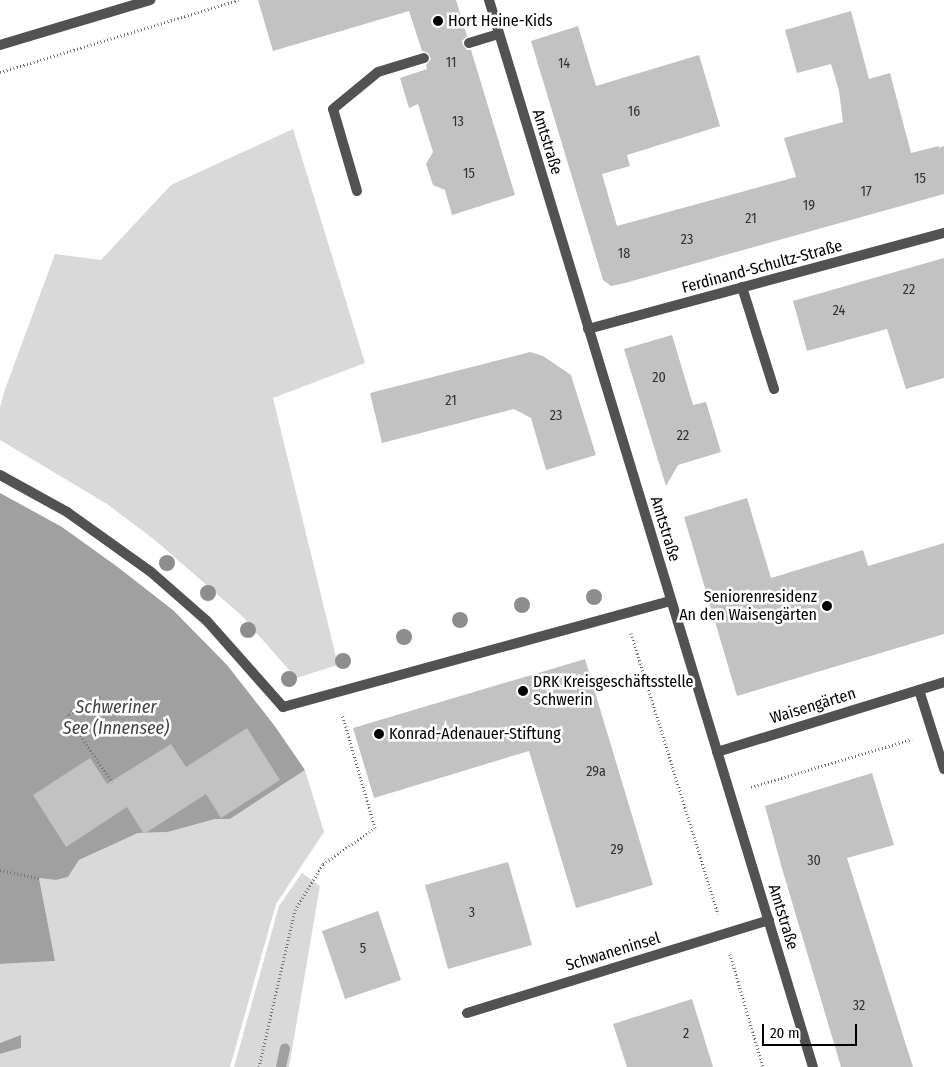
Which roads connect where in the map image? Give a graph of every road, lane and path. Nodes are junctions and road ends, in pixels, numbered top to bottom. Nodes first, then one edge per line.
1 (150, 0) edge
2 (238, 0) edge
3 (489, 0) edge
4 (499, 34) junction
5 (469, 44) dead end
6 (0, 45) edge
7 (424, 58) dead end
8 (0, 72) edge
9 (357, 191) dead end
10 (944, 234) edge
11 (742, 287) junction
12 (588, 329) junction
13 (774, 390) dead end
14 (0, 475) edge
15 (671, 602) junction
16 (625, 614) junction
17 (944, 682) edge
18 (919, 690) junction
19 (336, 694) junction
20 (100, 696) dead end
21 (932, 733) junction
22 (716, 752) junction
23 (944, 769) edge
24 (112, 782) dead end
25 (729, 793) junction
26 (0, 870) edge
27 (39, 878) dead end
28 (769, 920) junction
29 (724, 933) junction
30 (467, 1013) dead end
31 (259, 1067) edge
32 (763, 1067) edge
33 (813, 1067) edge

1 - 6 street
2 - 8 path
3 - 4 street, Amtstraße
4 - 5 street
4 - 12 street, Amtstraße
7 - 9 street
10 - 11 street, Ferdinand-Schultz-Straße
11 - 12 street, Ferdinand-Schultz-Straße
11 - 13 street
12 - 15 street, Amtstraße
14 - 19 street
15 - 16 street
15 - 22 street, Amtstraße
16 - 19 street
16 - 29 path
17 - 18 street, Waisengärten
18 - 21 street
18 - 22 street, Waisengärten
19 - 31 path
20 - 24 path
21 - 23 street
21 - 25 path
22 - 25 street, Amtstraße
25 - 28 street, Amtstraße
26 - 27 path
28 - 29 street, Schwaneninsel
28 - 33 street, Amtstraße
29 - 30 street, Schwaneninsel
29 - 32 path

